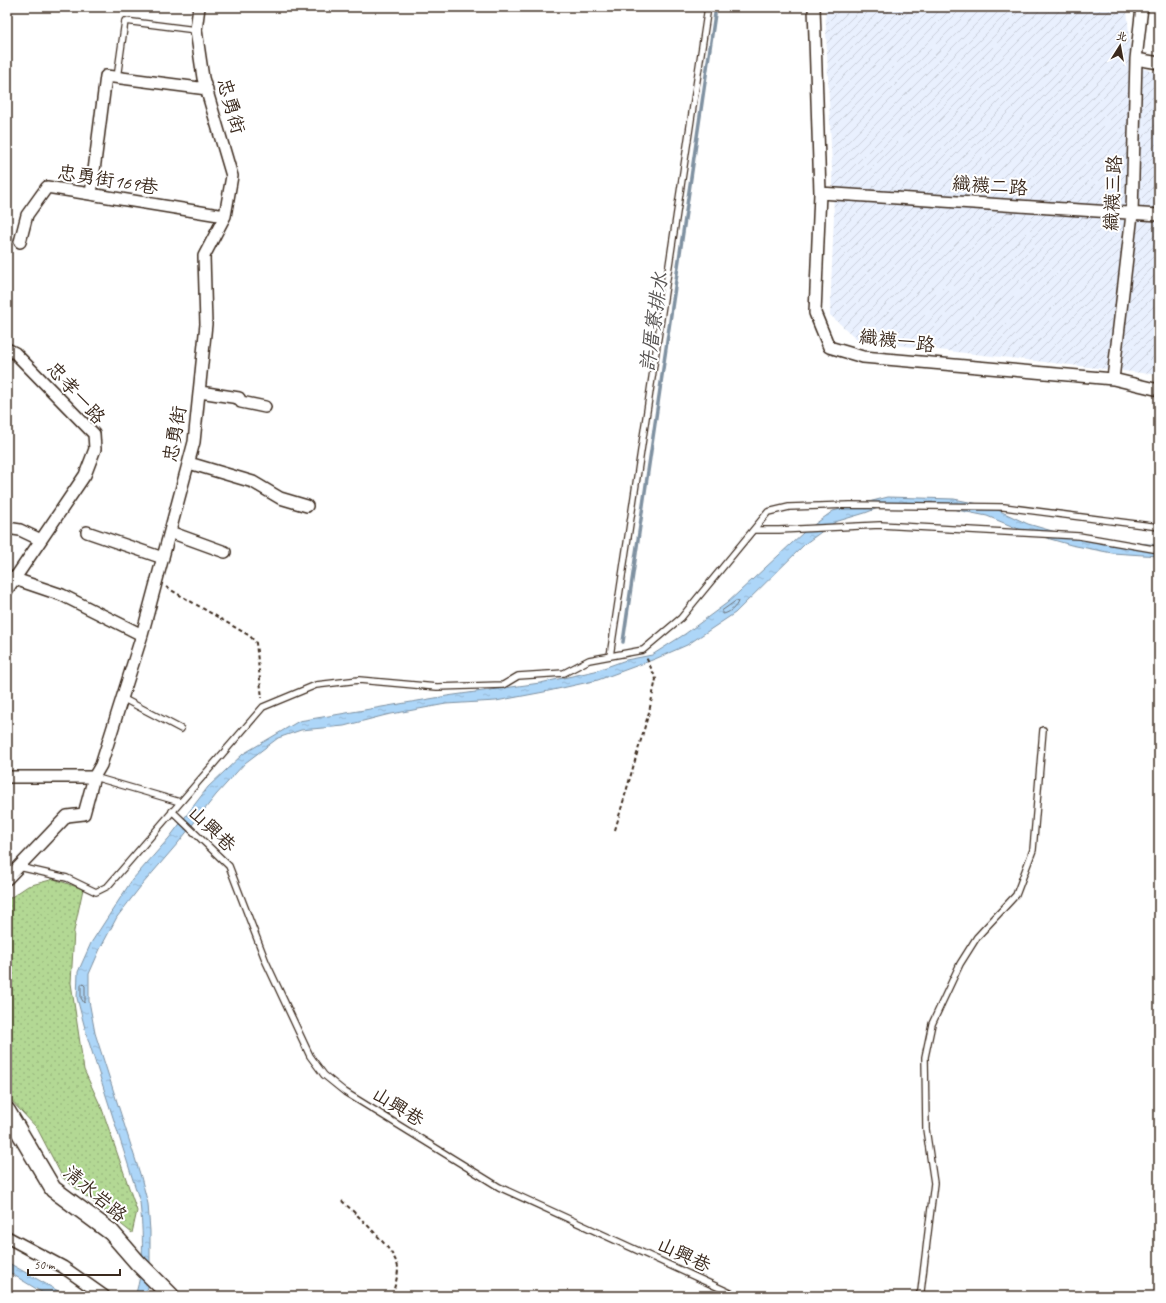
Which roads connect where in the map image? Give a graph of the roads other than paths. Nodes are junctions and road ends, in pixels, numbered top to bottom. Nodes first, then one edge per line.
1 (199, 7) edge
2 (708, 7) edge
3 (814, 7) edge
4 (1142, 7) edge
5 (196, 30) junction
6 (1136, 59) junction
7 (1159, 63) edge
8 (111, 77) junction
9 (207, 89) junction
10 (820, 193) junction
11 (91, 194) junction
12 (1132, 214) junction
13 (1159, 215) edge
14 (225, 216) junction
15 (20, 242) dead end
16 (7, 349) edge
17 (1113, 379) junction
18 (1159, 390) edge
19 (200, 392) junction
20 (265, 407) dead end
21 (189, 463) junction
22 (307, 506) dead end
23 (1159, 527) edge
24 (7, 528) edge
25 (755, 530) junction
26 (87, 532) dead end
27 (170, 532) junction
28 (41, 540) junction
29 (1159, 550) edge
30 (225, 552) dead end
31 (163, 558) junction
32 (11, 578) edge
33 (7, 590) edge
34 (142, 635) junction
35 (610, 656) junction
36 (122, 698) junction
37 (181, 729) dead end
38 (1043, 730) dead end
39 (7, 777) edge
40 (94, 777) junction
41 (180, 802) junction
42 (172, 811) junction
43 (19, 867) junction
44 (7, 879) edge
45 (7, 1111) edge
46 (7, 1237) edge
47 (104, 1296) edge
48 (171, 1296) edge
49 (737, 1296) edge
50 (918, 1296) edge

1 - 5 street, 忠勇街
2 - 35 lane
3 - 10 street, 織襪一路
4 - 6 street, 織襪三路
5 - 8 lane
5 - 9 street, 忠勇街
6 - 7 street
6 - 12 street, 織襪三路
8 - 9 street
8 - 11 street
9 - 14 street, 忠勇街
10 - 12 street, 織襪二路
10 - 17 street, 織襪一路
11 - 14 street, 忠勇街169巷
11 - 15 street, 忠勇街169巷
12 - 13 street, 織襪二路
12 - 17 street, 織襪三路
14 - 19 street, 忠勇街
16 - 28 street, 忠孝一路
17 - 18 street, 織襪一路
19 - 20 street
19 - 21 street, 忠勇街
21 - 22 street
21 - 27 street, 忠勇街
23 - 25 lane
24 - 28 street
25 - 29 lane
25 - 35 lane
26 - 31 street
27 - 30 street
27 - 31 street, 忠勇街
28 - 32 street, 忠孝一路
31 - 34 street, 忠勇街
32 - 33 street, 忠孝一路
32 - 34 street
34 - 36 street, 忠勇街
35 - 41 lane
36 - 37 lane
36 - 40 street, 忠勇街
38 - 50 lane
39 - 40 street
40 - 41 lane
40 - 43 street, 忠勇街
41 - 42 lane
42 - 43 lane
42 - 49 lane, 山興巷
43 - 44 street
45 - 48 street, 清水岩路
46 - 47 street

